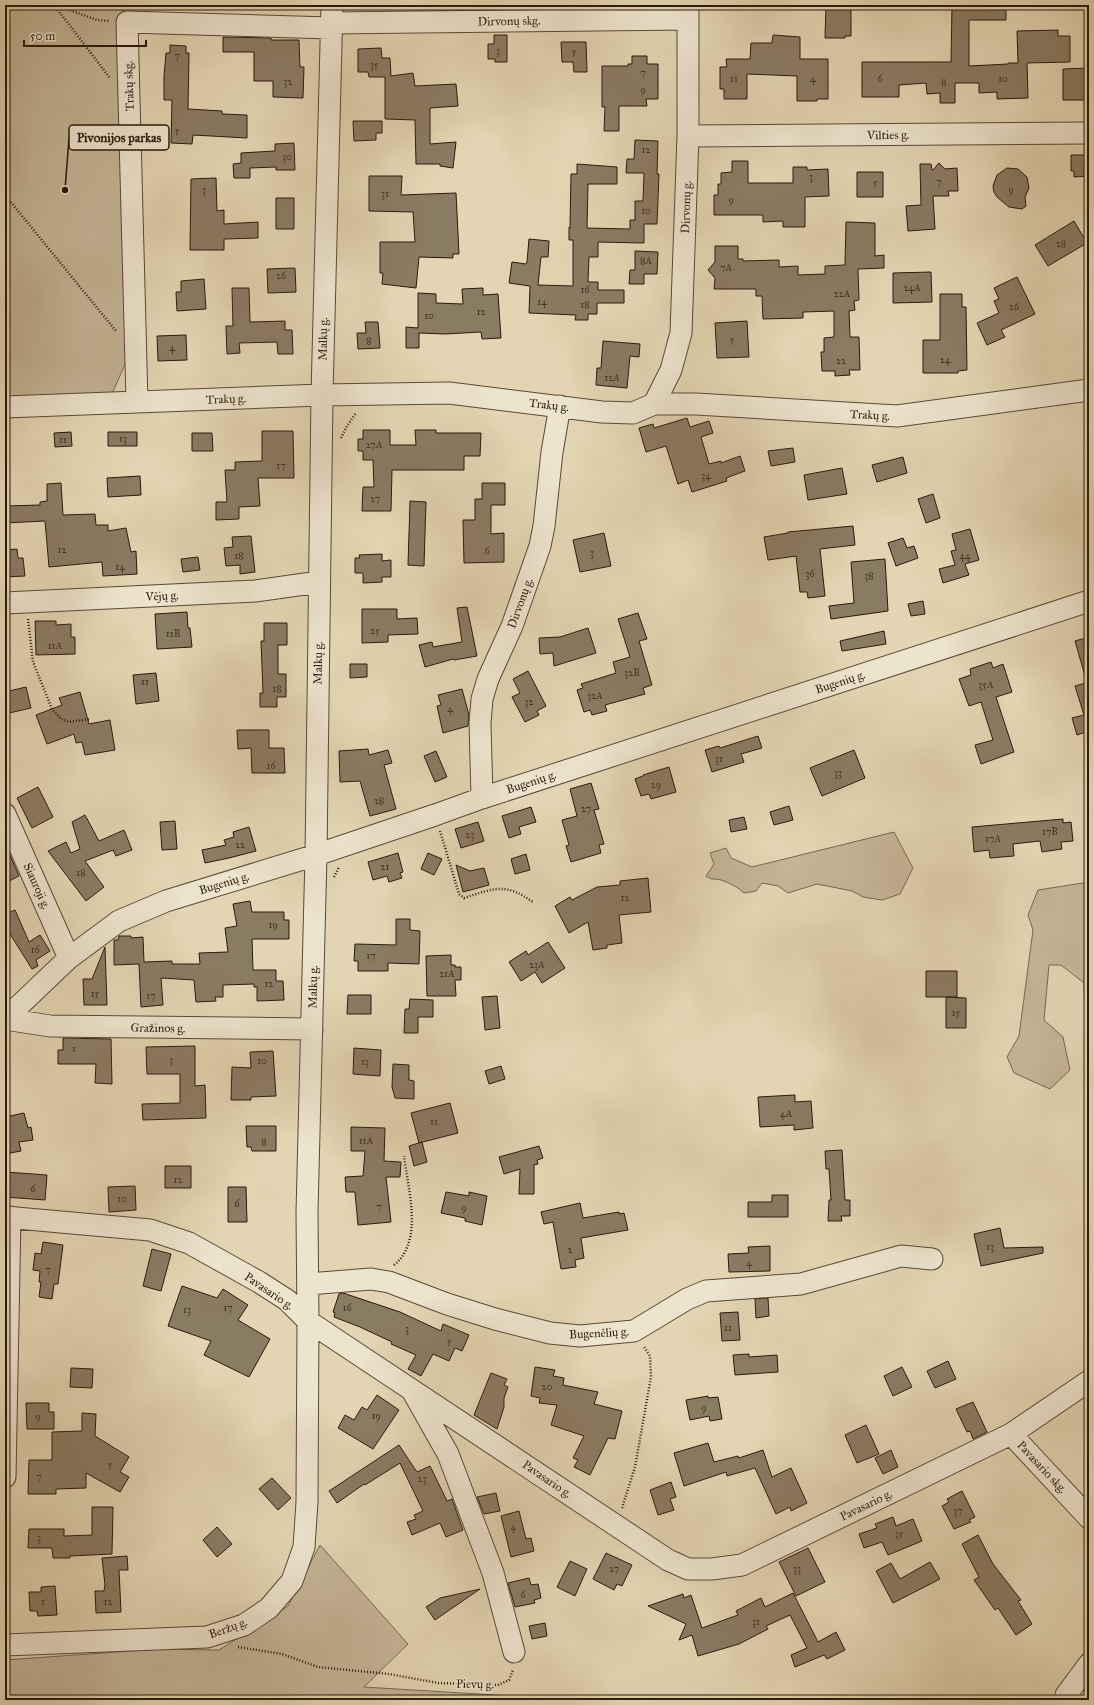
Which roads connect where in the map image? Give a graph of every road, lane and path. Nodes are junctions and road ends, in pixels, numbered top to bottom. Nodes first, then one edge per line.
1 (55, 5) edge
2 (687, 12) edge
3 (331, 19) edge
4 (127, 22) junction
5 (110, 79) dead end
6 (1089, 133) edge
7 (688, 136) junction
8 (5, 195) edge
9 (136, 355) junction
10 (1089, 390) edge
11 (322, 395) junction
12 (137, 402) junction
13 (654, 404) junction
14 (560, 406) junction
15 (5, 407) edge
16 (359, 411) dead end
17 (340, 439) dead end
18 (319, 582) junction
19 (1089, 601) edge
20 (5, 603) edge
21 (26, 603) junction
22 (90, 720) dead end
23 (482, 798) junction
24 (5, 814) edge
25 (435, 815) junction
26 (316, 854) junction
27 (534, 903) dead end
28 (69, 958) junction
29 (5, 1019) edge
30 (312, 1029) junction
31 (404, 1156) dead end
32 (7, 1217) edge
33 (932, 1259) dead end
34 (371, 1279) junction
35 (308, 1284) junction
36 (308, 1321) junction
37 (634, 1331) junction
38 (1089, 1380) edge
39 (412, 1390) junction
40 (1011, 1434) junction
41 (5, 1477) edge
42 (1089, 1518) edge
43 (615, 1524) junction
44 (5, 1645) edge
45 (235, 1646) dead end
46 (514, 1652) joint
47 (1089, 1664) edge
48 (1066, 1700) edge

1 - 4 path
1 - 5 path
2 - 3 street, Dirvonų skg.
2 - 7 street, Dirvonų g.
3 - 4 street
3 - 11 street, Malkų g.
4 - 9 street, Trakų skg.
6 - 7 street, Vilties g.
7 - 13 street, Dirvonų g.
8 - 9 path
9 - 12 street, Trakų skg.
10 - 13 street, Trakų g.
11 - 12 street, Trakų g.
11 - 14 street, Trakų g.
11 - 18 street, Malkų g.
12 - 15 street, Trakų g.
13 - 14 street, Trakų g.
14 - 23 street, Dirvonų g.
16 - 17 path
18 - 21 street, Vėjų g.
18 - 26 street, Malkų g.
19 - 23 street, Bugenių g.
20 - 21 street, Vėjų g.
21 - 22 path
23 - 25 street, Bugenių g.
24 - 28 street, Siauroji g.
25 - 26 street, Bugenių g.
25 - 27 path
26 - 28 street, Bugenių g.
26 - 30 street, Malkų g.
28 - 29 street, Bugenių g.
29 - 30 street, Gražinos g.
30 - 35 street, Malkų g.
31 - 34 path
32 - 36 street, Pavasario g.
32 - 41 street
33 - 37 street, Bugenėlių g.
34 - 35 street, Bugenėlių g.
34 - 37 street, Bugenėlių g.
35 - 36 street, Malkų g.
36 - 39 street, Pavasario g.
36 - 44 street, Beržų g.
37 - 43 path
38 - 40 street, Pavasario g.
39 - 43 street, Pavasario g.
39 - 46 street
40 - 42 street, Pavasario skg.
40 - 43 street, Pavasario g.
45 - 46 path, Pievų g.
47 - 48 street

